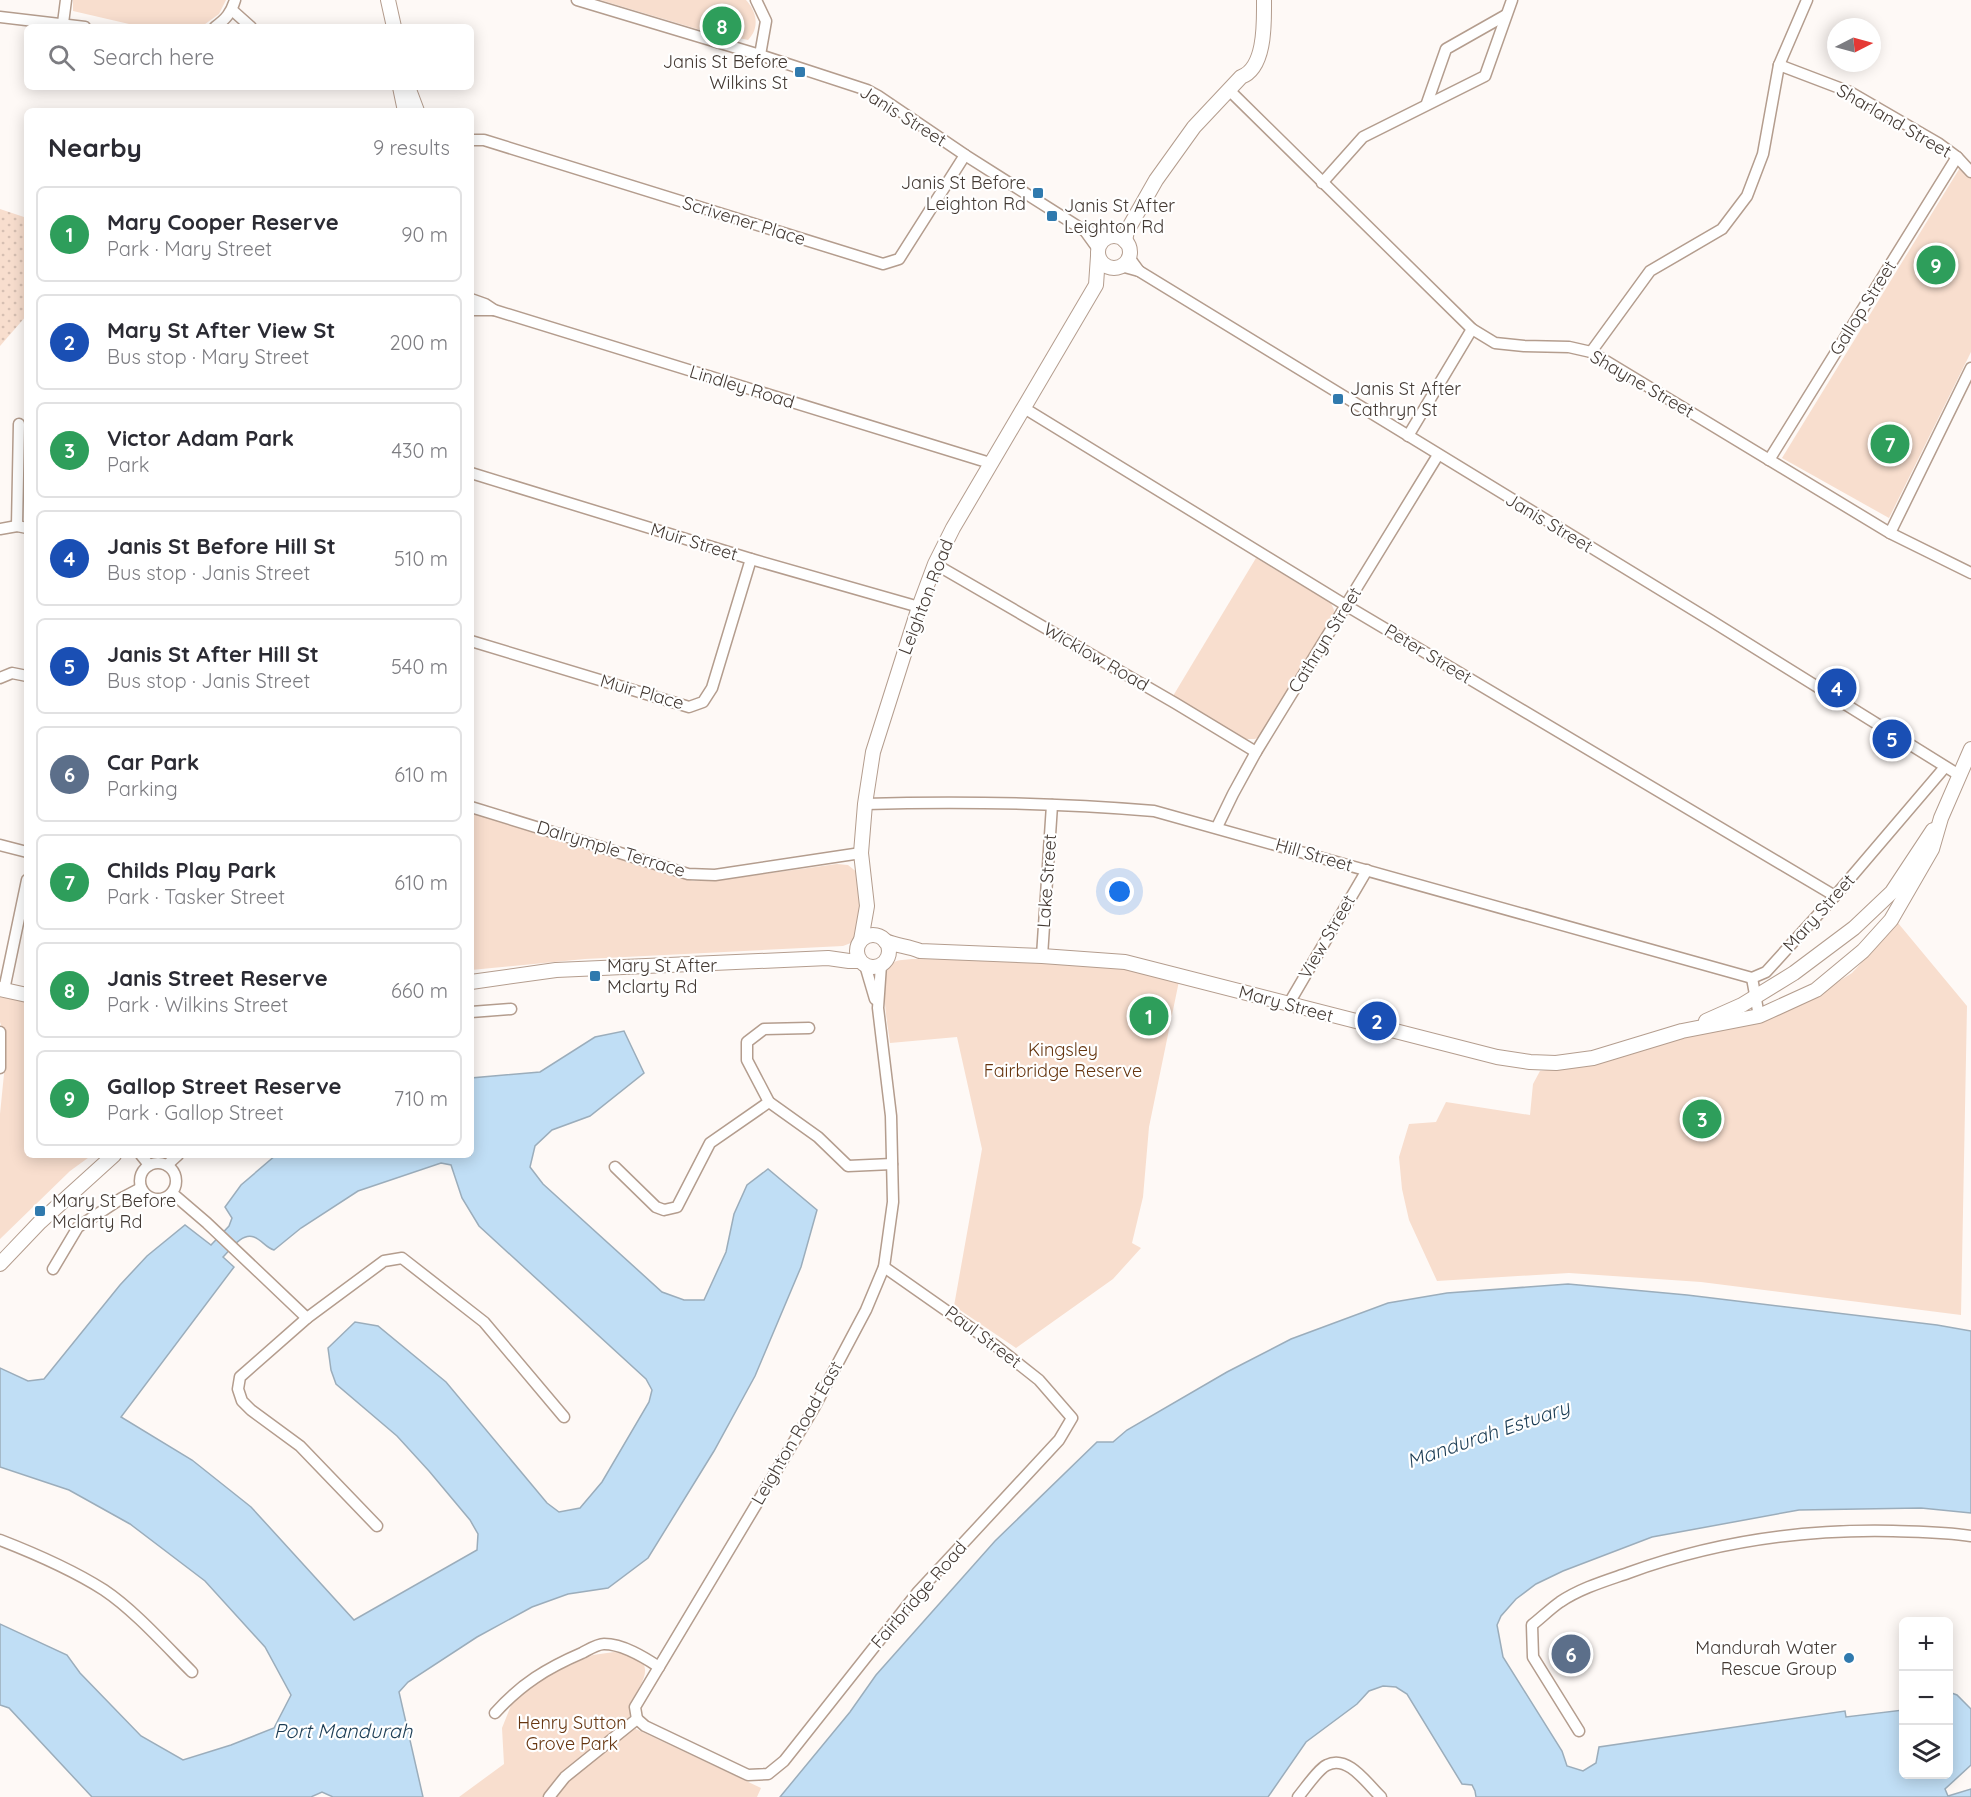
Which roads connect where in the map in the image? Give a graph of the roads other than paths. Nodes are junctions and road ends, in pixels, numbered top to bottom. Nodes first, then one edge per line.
1 (66, 0) edge
2 (381, 0) edge
3 (388, 0) edge
4 (578, 0) edge
5 (756, 0) edge
6 (1259, 0) edge
7 (1264, 0) edge
8 (1512, 0) edge
9 (1807, 0) edge
10 (233, 5) edge
11 (1506, 15) junction
12 (0, 17) edge
13 (63, 23) junction
14 (68, 24) edge
15 (219, 24) edge
16 (249, 24) edge
17 (386, 24) edge
18 (393, 24) edge
19 (759, 55) junction
20 (1779, 65) junction
21 (1241, 77) junction
22 (401, 90) edge
23 (409, 90) edge
24 (1230, 91) junction
25 (1427, 104) junction
26 (404, 108) edge
27 (416, 108) edge
28 (474, 140) edge
29 (965, 155) junction
30 (1957, 157) junction
31 (1971, 172) edge
32 (1322, 183) junction
33 (1085, 231) junction
34 (1119, 236) junction
35 (1098, 253) junction
36 (1122, 263) junction
37 (1096, 285) junction
38 (474, 300) edge
39 (474, 310) edge
40 (495, 310) junction
41 (1472, 329) junction
42 (1591, 352) junction
43 (1971, 368) edge
44 (1024, 408) junction
45 (19, 424) dead end
46 (1408, 436) junction
47 (1438, 455) junction
48 (1769, 460) junction
49 (990, 463) junction
50 (474, 473) edge
51 (22, 527) edge
52 (0, 529) edge
53 (1890, 533) junction
54 (751, 559) junction
55 (935, 564) junction
56 (1971, 573) edge
57 (1347, 606) junction
58 (919, 608) junction
59 (474, 642) edge
60 (24, 675) edge
61 (0, 678) edge
62 (1971, 749) edge
63 (1256, 752) junction
64 (1946, 767) junction
65 (1959, 775) junction
66 (865, 804) junction
67 (1052, 805) junction
68 (474, 808) edge
69 (1941, 818) junction
70 (1217, 827) junction
71 (0, 845) edge
72 (24, 851) edge
73 (861, 853) junction
74 (1367, 870) junction
75 (24, 893) edge
76 (1835, 896) junction
77 (867, 906) junction
78 (882, 939) junction
79 (860, 943) junction
80 (920, 951) junction
81 (1042, 956) junction
82 (828, 958) junction
83 (862, 963) junction
84 (883, 963) junction
85 (1752, 978) junction
86 (474, 982) edge
87 (2, 989) edge
88 (24, 994) edge
89 (1754, 997) junction
90 (1288, 1005) junction
91 (878, 1008) junction
92 (511, 1009) dead end
93 (474, 1012) edge
94 (1759, 1016) junction
95 (809, 1028) dead end
96 (1682, 1031) junction
97 (0, 1032) edge
98 (0, 1068) edge
99 (769, 1102) junction
100 (111, 1158) edge
101 (143, 1158) edge
102 (175, 1158) edge
103 (892, 1164) junction
104 (148, 1165) junction
105 (167, 1165) junction
106 (615, 1167) dead end
107 (141, 1188) junction
108 (172, 1193) junction
109 (0, 1264) edge
110 (885, 1267) junction
111 (53, 1269) dead end
112 (307, 1318) junction
113 (564, 1417) dead end
114 (1072, 1418) joint
115 (377, 1526) dead end
116 (1971, 1536) edge
117 (0, 1540) edge
118 (659, 1667) junction
119 (192, 1672) dead end
120 (495, 1713) dead end
121 (637, 1719) junction
122 (1579, 1731) dead end
123 (1368, 1792) edge
124 (549, 1797) edge
125 (1298, 1797) edge
126 (1381, 1797) edge

1 - 13 street
2 - 17 street
3 - 18 street
4 - 19 street, Janis Street
5 - 19 street
6 - 21 street
7 - 21 street
8 - 11 street
9 - 20 street
10 - 15 street
10 - 16 street
11 - 25 street
11 - 25 street
12 - 13 street
13 - 14 street
19 - 29 street, Janis Street
20 - 30 street, Sharland Street
20 - 42 street
21 - 24 street
22 - 26 street
23 - 27 street
24 - 32 street, Shayne Street
24 - 34 street
25 - 32 street
28 - 29 street, Scrivener Place
29 - 33 street, Janis Street
30 - 31 street, Sharland Street
30 - 48 street, Gallop Street
32 - 41 street, Shayne Street
33 - 34 street, Janis Street
33 - 35 street, Janis Street
34 - 35 street
34 - 36 street
35 - 36 street
35 - 37 street, Leighton Road
36 - 37 street, Leighton Road
36 - 46 street, Janis Street
37 - 44 street, Leighton Road
38 - 40 street, Lindley Road
39 - 40 street, Lindley Road
40 - 49 street, Lindley Road
41 - 42 street, Shayne Street
41 - 46 street
42 - 48 street, Shayne Street
43 - 53 street
44 - 49 street, Leighton Road
44 - 57 street, Peter Street
45 - 51 street
46 - 47 street, Janis Street
47 - 57 street, Cathryn Street
47 - 64 street, Janis Street
48 - 53 street, Shayne Street
49 - 55 street, Leighton Road
50 - 54 street, Muir Street
51 - 52 street
53 - 56 street, Shayne Street
54 - 58 street, Muir Street
54 - 59 street, Muir Place
55 - 58 street, Leighton Road
55 - 63 street, Wicklow Road
57 - 63 street, Cathryn Street
57 - 76 street, Peter Street
58 - 66 street, Leighton Road
60 - 61 street
62 - 65 street
63 - 70 street, Cathryn Street
64 - 65 street, Janis Street
64 - 76 street, Mary Street
65 - 69 street
66 - 67 street, Hill Street
66 - 73 street, Leighton Road
67 - 70 street, Hill Street
67 - 81 street, Lake Street
68 - 73 street, Dalrymple Terrace
69 - 89 street, Mary Street
69 - 94 street, Mary Street
70 - 74 street, Hill Street
71 - 72 street
73 - 77 street, Leighton Road
74 - 85 street, Hill Street
74 - 90 street, View Street
75 - 87 street
76 - 85 street, Mary Street
77 - 78 street, Leighton Road
77 - 79 street, Leighton Road
78 - 79 street, Mary Street
78 - 80 street, Mary Street
78 - 84 street
79 - 82 street, Mary Street
79 - 83 street
80 - 81 street, Mary Street
80 - 84 street, Mary Street
81 - 90 street, Mary Street
82 - 83 street, Mary Street
82 - 86 street, Mary Street
83 - 84 street, Mary Street
83 - 91 street, Leighton Road East
84 - 91 street, Leighton Road East
85 - 89 street
87 - 88 street
89 - 94 street
89 - 96 street, Mary Street
90 - 96 street, Mary Street
91 - 103 street, Leighton Road East
92 - 93 street
94 - 96 street, Mary Street
95 - 99 street
97 - 98 street
99 - 103 street
99 - 106 street
100 - 109 street
101 - 104 street
102 - 105 street
103 - 110 street, Leighton Road East
104 - 105 street
104 - 107 street
105 - 108 street
107 - 108 street
107 - 111 street
108 - 112 street
110 - 114 street, Paul Street
110 - 118 street, Leighton Road East
112 - 113 street
112 - 115 street
114 - 121 street, Fairbridge Road
116 - 122 street
117 - 119 street
118 - 120 street
118 - 121 street, Leighton Road East
121 - 124 street
123 - 125 street
123 - 126 street

